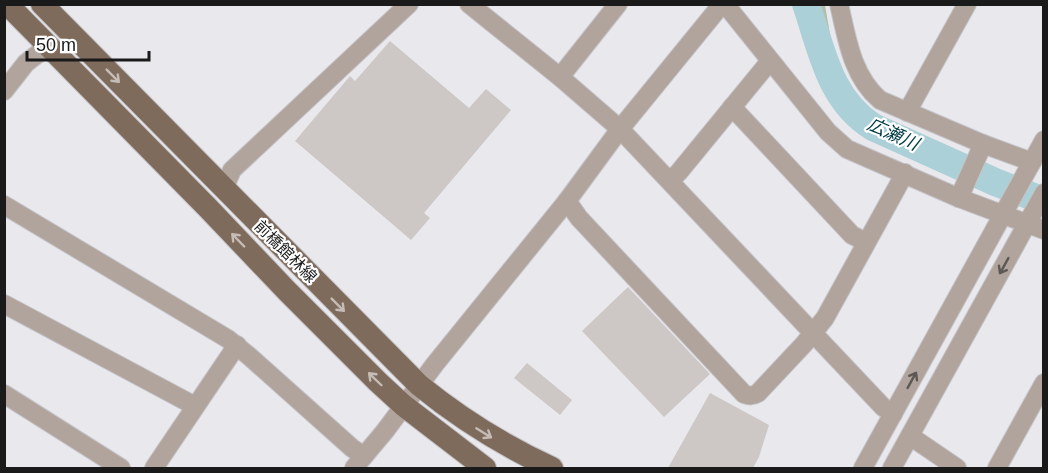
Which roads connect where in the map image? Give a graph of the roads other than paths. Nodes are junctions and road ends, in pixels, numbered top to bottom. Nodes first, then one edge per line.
1 (7, 4) edge
2 (42, 4) edge
3 (409, 4) edge
4 (469, 4) edge
5 (724, 4) edge
6 (839, 4) edge
7 (967, 4) edge
8 (609, 8) edge
9 (48, 46) junction
10 (770, 61) junction
11 (560, 77) junction
12 (4, 91) edge
13 (732, 107) junction
14 (907, 112) junction
15 (620, 129) junction
16 (1044, 141) edge
17 (981, 149) junction
18 (1028, 168) junction
19 (905, 173) junction
20 (670, 181) junction
21 (224, 189) junction
22 (963, 191) junction
23 (1044, 193) edge
24 (567, 201) junction
25 (4, 205) edge
26 (1006, 209) junction
27 (1034, 223) edge
28 (866, 242) junction
29 (4, 304) edge
30 (813, 332) junction
31 (237, 345) junction
32 (1044, 383) edge
33 (419, 385) junction
34 (4, 394) edge
35 (404, 405) junction
36 (195, 406) junction
37 (893, 414) junction
38 (910, 436) junction
39 (359, 462) edge
40 (121, 468) edge
41 (154, 468) edge
42 (485, 468) edge
43 (552, 468) edge
44 (863, 468) edge
45 (892, 468) edge
46 (957, 468) edge
47 (997, 468) edge

1 - 9 main road, 前橋館林線
2 -> 21 main road, 前橋館林線
3 - 21 street
4 - 11 street
5 - 10 street
5 - 15 street
6 - 14 street
7 - 14 street
8 - 11 street
9 - 12 street
35 -> 9 main road, 前橋館林線
10 - 13 street
10 - 19 street
11 - 15 street
13 - 20 street
13 - 28 street
14 - 17 street
15 - 20 street
15 - 24 street
16 - 18 street
17 - 18 street
17 - 22 street
18 - 26 street
19 - 22 street
19 - 28 street
20 - 30 street
21 -> 33 main road, 前橋館林線
22 - 26 street
23 - 27 street
24 - 30 street
24 - 33 street
25 - 31 street
26 - 27 street
37 -> 26 street
27 -> 38 street
28 - 30 street
29 - 36 street
30 - 37 street
31 - 36 street
31 - 39 street
32 - 47 street
33 - 35 street
33 -> 43 main road, 前橋館林線
34 - 40 street
35 - 39 street
35 - 42 main road, 前橋館林線
36 - 41 street
37 - 44 street
38 - 45 street
38 - 46 street

